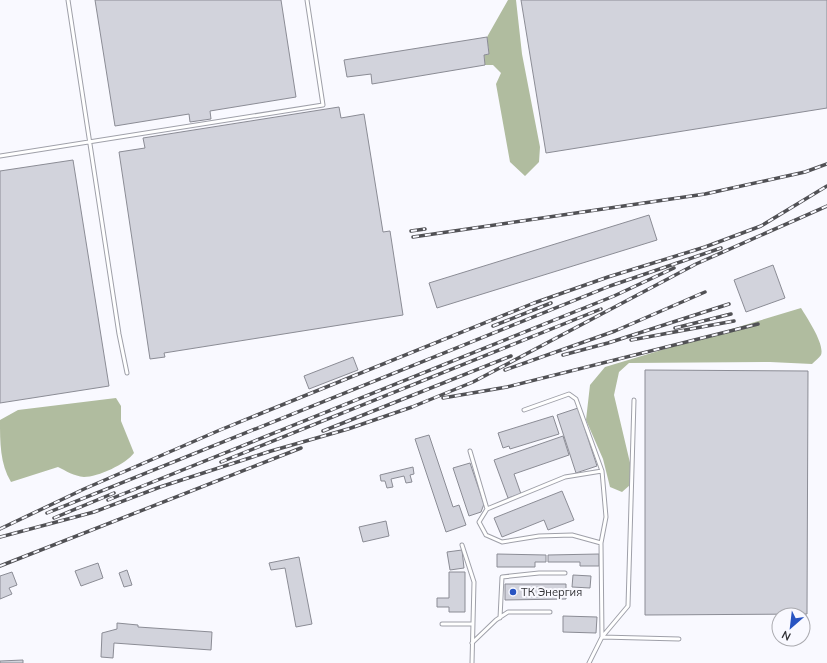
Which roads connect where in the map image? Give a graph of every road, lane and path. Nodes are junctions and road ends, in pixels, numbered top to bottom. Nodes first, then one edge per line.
1 (68, 0) edge
2 (307, 0) edge
3 (91, 142) junction
4 (0, 156) edge
5 (127, 373) dead end
6 (634, 400) dead end
7 (524, 410) dead end
8 (470, 450) dead end
9 (602, 471) junction
10 (487, 509) junction
11 (601, 543) junction
12 (462, 545) dead end
13 (565, 573) dead end
14 (550, 612) dead end
15 (500, 618) junction
16 (442, 624) dead end
17 (473, 624) junction
18 (602, 637) junction
19 (679, 638) dead end
20 (472, 642) junction
21 (472, 663) edge
22 (589, 663) edge

1 - 3 lane
2 - 3 lane
3 - 4 lane
3 - 5 lane
6 - 18 lane
7 - 9 lane
8 - 10 lane
9 - 10 lane
9 - 11 lane
10 - 11 lane
11 - 18 lane
12 - 17 lane
13 - 15 lane
14 - 15 lane
15 - 20 lane
16 - 17 lane
17 - 20 lane
18 - 19 lane
18 - 22 lane
20 - 21 lane

